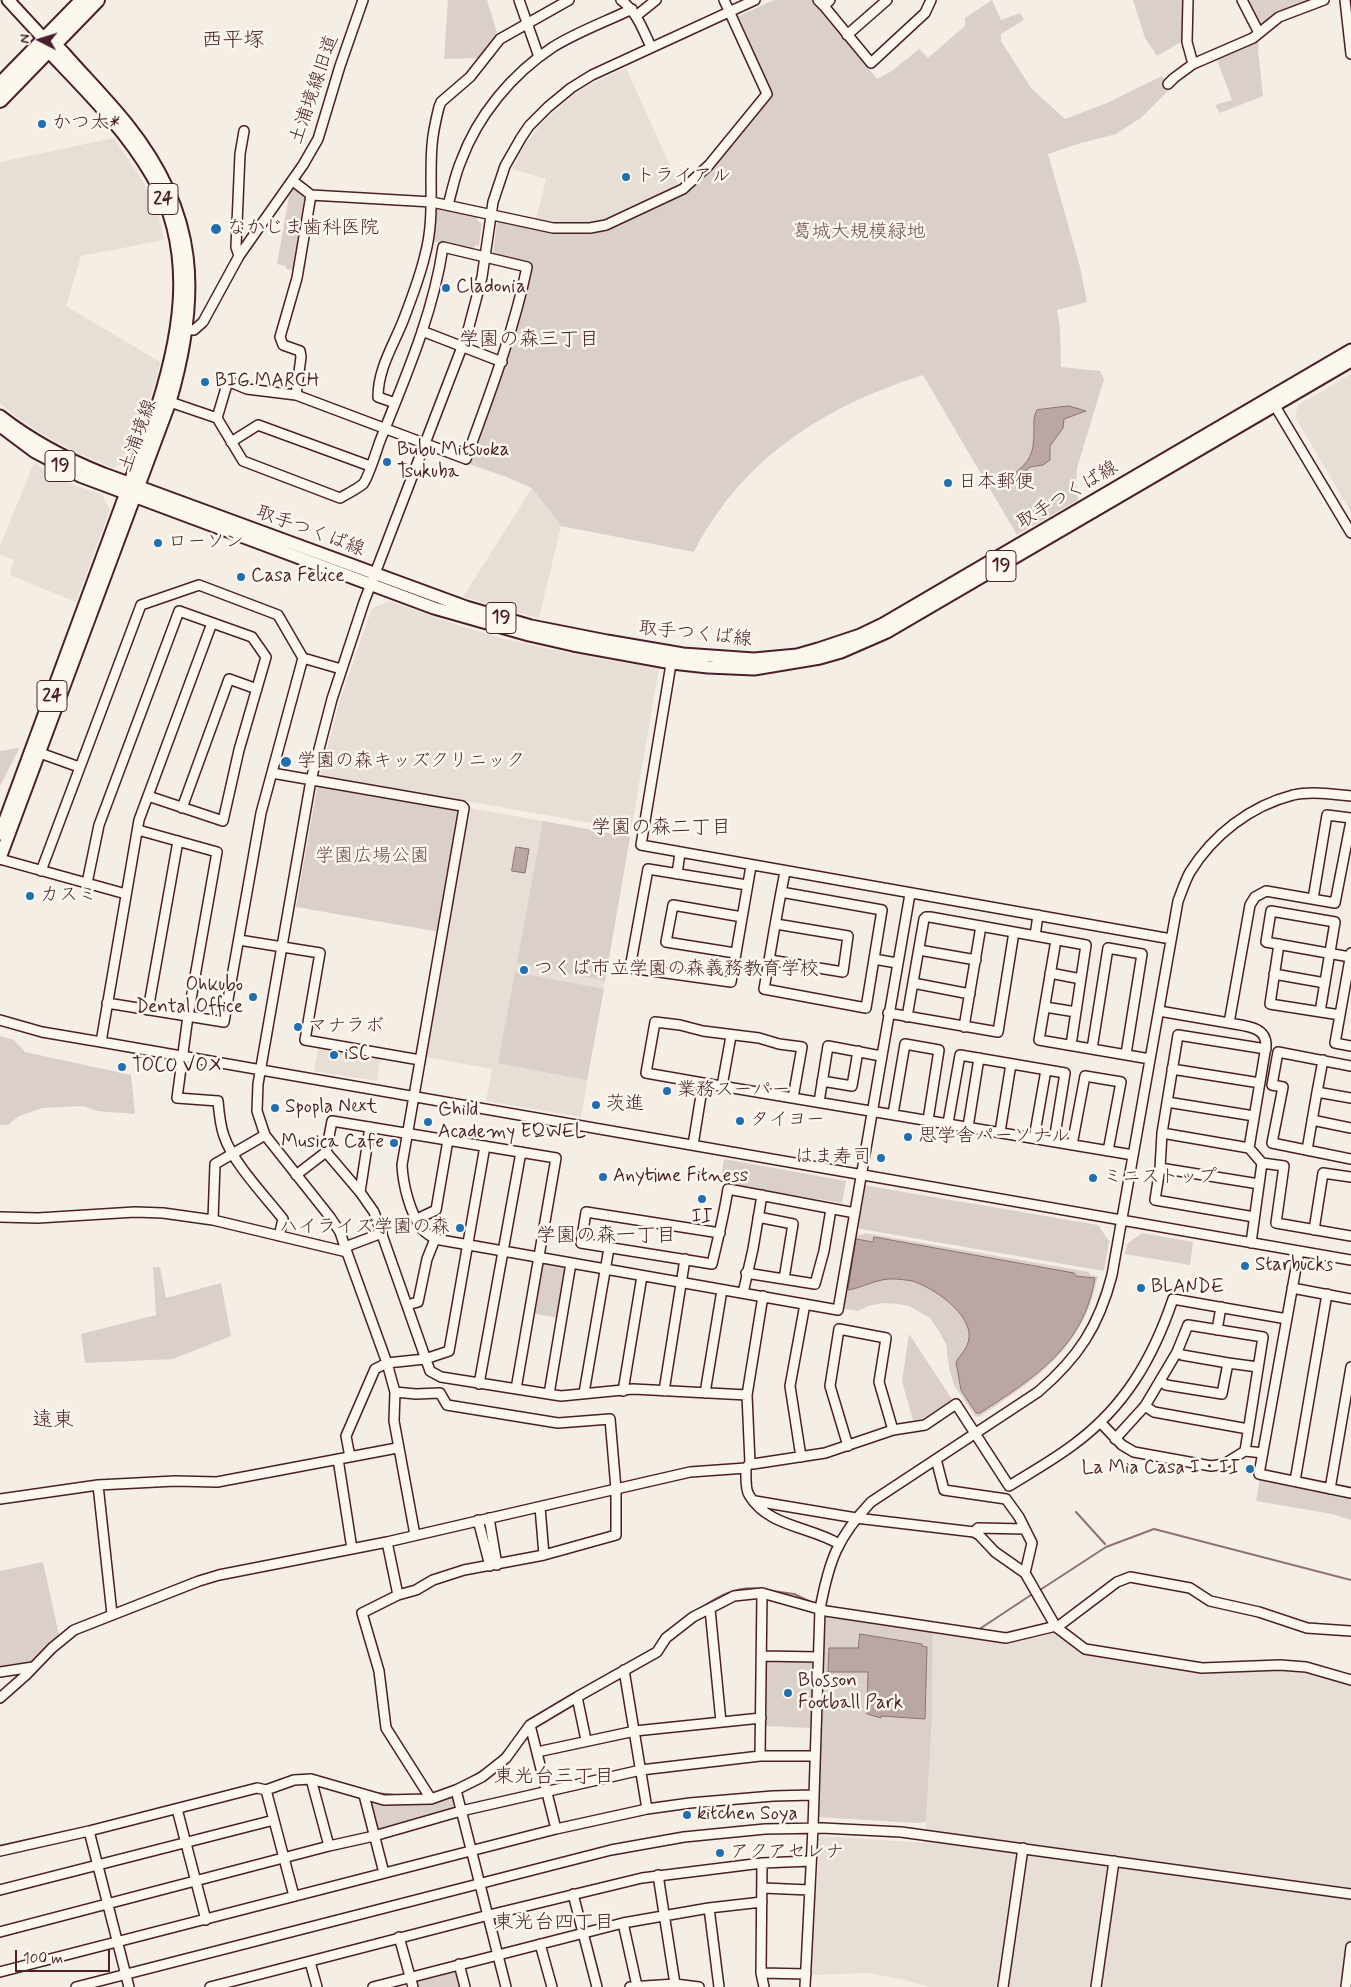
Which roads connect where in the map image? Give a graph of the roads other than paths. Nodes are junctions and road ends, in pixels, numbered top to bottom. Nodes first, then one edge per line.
1 (8, 0) edge
2 (83, 0) edge
3 (97, 0) edge
4 (364, 0) edge
5 (519, 0) edge
6 (569, 0) edge
7 (622, 0) edge
8 (656, 0) edge
9 (724, 0) edge
10 (755, 0) edge
11 (888, 0) edge
12 (931, 0) edge
13 (1188, 0) edge
14 (1242, 0) edge
15 (1324, 0) edge
16 (1344, 0) edge
17 (824, 2) edge
18 (730, 11) junction
19 (634, 13) junction
20 (528, 24) junction
21 (1259, 33) junction
22 (847, 35) junction
23 (49, 45) junction
24 (651, 47) junction
25 (1351, 54) edge
26 (539, 57) junction
27 (1193, 64) junction
28 (1168, 84) dead end
29 (0, 86) edge
30 (0, 100) edge
31 (244, 131) dead end
32 (293, 181) junction
33 (311, 195) junction
34 (432, 202) junction
35 (448, 205) junction
36 (491, 215) junction
37 (239, 256) junction
38 (485, 257) junction
39 (182, 329) junction
40 (422, 332) junction
41 (462, 346) junction
42 (1351, 350) edge
43 (1351, 361) edge
44 (502, 362) junction
45 (296, 395) junction
46 (1272, 401) junction
47 (170, 402) junction
48 (394, 403) junction
49 (0, 416) edge
50 (216, 418) junction
51 (0, 426) edge
52 (385, 429) junction
53 (231, 442) junction
54 (425, 444) junction
55 (370, 466) junction
56 (133, 490) junction
57 (1351, 533) edge
58 (373, 580) junction
59 (172, 594) junction
60 (179, 611) junction
61 (212, 623) junction
62 (303, 658) junction
63 (673, 658) junction
64 (341, 669) junction
65 (257, 690) junction
66 (40, 752) junction
67 (79, 767) junction
68 (272, 773) junction
69 (312, 780) junction
70 (148, 796) junction
71 (1351, 796) edge
72 (182, 808) junction
73 (1351, 820) edge
74 (138, 830) junction
75 (0, 834) edge
76 (178, 841) junction
77 (680, 853) junction
78 (0, 859) edge
79 (751, 866) junction
80 (41, 871) junction
81 (785, 872) junction
82 (677, 874) junction
83 (87, 883) junction
84 (747, 886) junction
85 (781, 892) junction
86 (126, 894) junction
87 (910, 894) junction
88 (1313, 898) junction
89 (1038, 915) junction
90 (742, 917) junction
91 (776, 924) junction
92 (981, 926) junction
93 (1014, 932) junction
94 (1035, 936) junction
95 (1171, 939) junction
96 (240, 940) junction
97 (1056, 940) junction
98 (1279, 944) junction
99 (282, 947) junction
100 (919, 950) junction
101 (1330, 953) junction
102 (735, 954) junction
103 (1351, 955) edge
104 (874, 959) junction
105 (770, 960) junction
106 (976, 960) junction
107 (898, 963) junction
108 (1050, 973) junction
109 (1274, 974) junction
110 (1081, 979) junction
111 (1325, 982) junction
112 (913, 983) junction
113 (970, 994) junction
114 (108, 1003) junction
115 (1045, 1006) junction
116 (148, 1010) junction
117 (1159, 1011) junction
118 (1076, 1012) junction
119 (1320, 1012) junction
120 (888, 1014) junction
121 (1340, 1015) junction
122 (188, 1016) junction
123 (907, 1016) junction
124 (0, 1020) edge
125 (1229, 1023) junction
126 (964, 1027) junction
127 (730, 1036) junction
128 (101, 1042) junction
129 (1071, 1045) junction
130 (1351, 1046) edge
131 (1092, 1049) junction
132 (1266, 1049) junction
133 (858, 1051) junction
134 (1126, 1054) junction
135 (881, 1056) junction
136 (183, 1057) junction
137 (979, 1058) junction
138 (1150, 1058) junction
139 (420, 1060) junction
140 (1323, 1060) junction
141 (1012, 1064) junction
142 (1351, 1066) edge
143 (1172, 1069) junction
144 (260, 1070) junction
145 (1046, 1070) junction
146 (822, 1081) junction
147 (703, 1083) junction
148 (1260, 1083) junction
149 (722, 1086) junction
150 (1317, 1092) junction
151 (414, 1097) junction
152 (794, 1098) junction
153 (1351, 1098) edge
154 (819, 1102) junction
155 (1167, 1102) junction
156 (872, 1111) junction
157 (893, 1114) junction
158 (1254, 1116) junction
159 (928, 1120) junction
160 (1312, 1120) junction
161 (948, 1123) junction
162 (370, 1127) junction
163 (968, 1127) junction
164 (1351, 1128) edge
165 (1000, 1132) junction
166 (408, 1133) junction
167 (1162, 1133) junction
168 (265, 1135) junction
169 (1034, 1138) junction
170 (448, 1140) junction
171 (1054, 1142) junction
172 (693, 1145) junction
173 (1072, 1145) junction
174 (485, 1146) junction
175 (1249, 1148) junction
176 (1307, 1150) junction
177 (1108, 1151) junction
178 (326, 1152) junction
179 (521, 1152) junction
180 (232, 1154) junction
181 (1133, 1155) junction
182 (1351, 1159) edge
183 (1262, 1163) junction
184 (1160, 1168) junction
185 (296, 1175) junction
186 (862, 1175) junction
187 (1351, 1178) edge
188 (1259, 1184) junction
189 (360, 1192) junction
190 (762, 1195) junction
191 (832, 1209) junction
192 (855, 1213) junction
193 (0, 1216) edge
194 (1254, 1217) junction
195 (758, 1218) junction
196 (417, 1219) junction
197 (213, 1220) junction
198 (1122, 1221) junction
199 (1314, 1230) junction
200 (382, 1233) junction
201 (720, 1233) junction
202 (279, 1236) junction
203 (1351, 1236) edge
204 (435, 1240) junction
205 (1251, 1243) junction
206 (468, 1245) junction
207 (609, 1248) junction
208 (346, 1250) junction
209 (503, 1251) junction
210 (1299, 1252) junction
211 (538, 1257) junction
212 (685, 1259) junction
213 (1351, 1260) edge
214 (571, 1263) junction
215 (606, 1270) junction
216 (746, 1273) junction
217 (642, 1276) junction
218 (784, 1279) junction
219 (681, 1283) junction
220 (1292, 1288) junction
221 (722, 1290) junction
222 (743, 1293) junction
223 (1327, 1294) junction
224 (763, 1296) junction
225 (1351, 1298) edge
226 (805, 1304) junction
227 (407, 1306) junction
228 (1221, 1307) junction
229 (1287, 1319) junction
230 (1217, 1330) junction
231 (1176, 1352) junction
232 (425, 1358) junction
233 (1228, 1362) junction
234 (387, 1363) junction
235 (1258, 1367) junction
236 (1351, 1367) edge
237 (1160, 1381) junction
238 (479, 1384) junction
239 (516, 1389) junction
240 (623, 1390) junction
241 (664, 1391) junction
242 (395, 1392) junction
243 (584, 1393) junction
244 (705, 1393) junction
245 (549, 1394) junction
246 (747, 1395) junction
247 (1144, 1406) junction
248 (1100, 1422) junction
249 (1248, 1429) junction
250 (893, 1430) junction
251 (974, 1433) junction
252 (1115, 1438) junction
253 (848, 1446) junction
254 (397, 1448) junction
255 (1245, 1451) junction
256 (1263, 1453) junction
257 (350, 1457) junction
258 (801, 1457) junction
259 (338, 1459) junction
260 (936, 1459) junction
261 (748, 1466) junction
262 (1295, 1481) junction
263 (98, 1485) junction
264 (616, 1489) junction
265 (1330, 1489) junction
266 (1351, 1493) edge
267 (0, 1499) edge
268 (755, 1501) junction
269 (540, 1507) junction
270 (489, 1518) junction
271 (856, 1518) junction
272 (478, 1520) junction
273 (1025, 1529) junction
274 (974, 1532) junction
275 (415, 1535) junction
276 (387, 1542) junction
277 (839, 1544) junction
278 (352, 1549) junction
279 (544, 1555) junction
280 (494, 1565) junction
281 (1025, 1572) junction
282 (762, 1593) junction
283 (398, 1595) junction
284 (710, 1609) junction
285 (820, 1609) junction
286 (112, 1614) junction
287 (1056, 1627) junction
288 (1351, 1631) edge
289 (762, 1656) junction
290 (818, 1656) junction
291 (33, 1668) junction
292 (624, 1670) junction
293 (0, 1672) edge
294 (1351, 1680) edge
295 (577, 1696) junction
296 (0, 1698) edge
297 (760, 1718) junction
298 (720, 1722) junction
299 (530, 1725) junction
300 (635, 1731) junction
301 (586, 1740) junction
302 (537, 1752) junction
303 (760, 1756) junction
304 (814, 1756) junction
305 (641, 1770) junction
306 (311, 1779) junction
307 (266, 1790) junction
308 (456, 1790) junction
309 (547, 1792) junction
310 (364, 1794) junction
311 (813, 1795) junction
312 (431, 1798) junction
313 (177, 1809) junction
314 (647, 1809) junction
315 (461, 1811) junction
316 (274, 1820) junction
317 (812, 1828) junction
318 (556, 1829) junction
319 (89, 1832) junction
320 (374, 1836) junction
321 (186, 1842) junction
322 (329, 1846) junction
323 (1023, 1848) junction
324 (0, 1851) edge
325 (471, 1851) junction
326 (283, 1859) junction
327 (811, 1861) junction
328 (1114, 1861) junction
329 (762, 1863) junction
330 (97, 1865) junction
331 (384, 1873) junction
332 (658, 1875) junction
333 (196, 1881) junction
334 (479, 1883) junction
335 (763, 1888) junction
336 (0, 1890) edge
337 (809, 1890) junction
338 (573, 1894) junction
339 (1351, 1894) edge
340 (294, 1896) junction
341 (762, 1902) junction
342 (107, 1904) junction
343 (709, 1908) junction
344 (664, 1914) junction
345 (487, 1915) junction
346 (206, 1920) junction
347 (623, 1923) junction
348 (0, 1932) edge
349 (583, 1932) junction
350 (399, 1938) junction
351 (117, 1943) junction
352 (540, 1944) junction
353 (1351, 1947) edge
354 (498, 1955) junction
355 (310, 1962) junction
356 (459, 1964) junction
357 (0, 1972) edge
358 (760, 1973) junction
359 (126, 1974) junction
360 (806, 1974) junction
361 (411, 1982) edge
362 (675, 1984) junction
363 (222, 1985) edge
364 (76, 1987) edge
365 (129, 1987) edge
366 (210, 1987) edge
367 (317, 1987) edge
368 (373, 1987) edge
369 (465, 1987) edge
370 (506, 1987) edge
371 (552, 1987) edge
372 (597, 1987) edge
373 (633, 1987) edge
374 (699, 1987) edge
375 (719, 1987) edge
376 (764, 1987) edge
377 (805, 1987) edge
378 (1004, 1987) edge
379 (1096, 1987) edge
380 (1346, 1987) edge

1 - 23 main road, 24
2 - 23 highway
3 - 23 highway
4 - 32 street, 土浦境線旧道
5 - 20 street
6 - 20 street
7 - 19 street
8 - 19 street
9 - 18 street
10 - 18 street
11 - 22 street
12 - 22 street
13 - 27 street
14 - 21 street
15 - 21 street
16 - 25 street
17 - 22 street
18 - 24 street
18 - 36 street
19 - 24 street
19 - 26 street
20 - 26 street
20 - 34 street
21 - 27 street
23 - 29 highway
23 - 30 highway
23 - 39 main road, 土浦境線 / 24
24 - 36 street
26 - 35 street
27 - 28 street
31 - 37 street
32 - 33 street
32 - 37 street, 土浦境線旧道
33 - 34 street
33 - 45 street
34 - 35 street
34 - 48 street
35 - 36 street
36 - 38 street
37 - 39 street, 土浦境線旧道
38 - 40 street
38 - 41 street
38 - 44 street
39 - 47 main road, 土浦境線 / 24
39 - 56 main road, 土浦境線 / 24
40 - 41 street
40 - 48 street
41 - 44 street
41 - 54 street
42 - 46 main road, 取手つくば線 / 19
43 - 46 main road, 取手つくば線 / 19
44 - 54 street
45 - 50 street
45 - 52 street
46 - 57 street
46 - 63 main road, 取手つくば線 / 19
47 - 50 street
47 - 56 main road, 土浦境線 / 24
48 - 52 street
49 - 56 main road, 取手つくば線 / 19
50 - 53 street
51 - 56 main road, 取手つくば線 / 19
52 - 54 street
52 - 55 street
53 - 55 street
53 - 55 street
54 - 58 street
56 - 58 main road, 取手つくば線 / 19
56 - 66 main road, 土浦境線 / 24
56 - 75 main road, 土浦境線 / 24
58 - 63 main road, 取手つくば線 / 19
58 - 64 street
59 - 60 street
59 - 62 street
59 - 67 street
60 - 61 street
60 - 83 street
61 - 65 street
61 - 70 street
62 - 64 street
62 - 68 street
63 - 77 street
64 - 69 street
65 - 72 street
65 - 72 street
66 - 67 street
66 - 78 main road, 土浦境線 / 24
67 - 80 street
68 - 69 street
68 - 96 street
69 - 99 street
69 - 139 street
70 - 72 street
70 - 74 street
71 - 95 street
73 - 88 street
73 - 88 street
74 - 76 street
74 - 86 street
76 - 116 street
76 - 122 street
77 - 79 street
77 - 82 street
78 - 80 street
79 - 81 street
79 - 84 street
80 - 83 street
81 - 85 street
81 - 87 street
82 - 84 street
82 - 102 street
83 - 86 street
84 - 90 street
85 - 91 street
85 - 104 street
86 - 114 street
87 - 89 street
87 - 107 street
88 - 125 street
89 - 94 street
89 - 95 street
90 - 102 street
90 - 102 street
91 - 105 street
91 - 105 street
92 - 93 street
92 - 100 street
92 - 106 street
93 - 94 street
93 - 126 street
94 - 97 street
95 - 117 street
96 - 99 street
96 - 122 street
97 - 108 street
97 - 110 street
98 - 101 street
98 - 101 street
98 - 109 street
99 - 139 street
99 - 144 street
100 - 106 street
100 - 112 street
101 - 103 street
101 - 111 street
103 - 121 street
104 - 105 street
104 - 107 street
106 - 113 street
107 - 120 street
108 - 110 street
108 - 115 street
109 - 111 street
109 - 119 street
110 - 118 street
111 - 119 street
112 - 113 street
112 - 123 street
113 - 126 street
114 - 116 street
114 - 128 street
115 - 118 street
115 - 129 street
116 - 122 street
117 - 125 street
117 - 138 street
118 - 129 street
119 - 121 street
120 - 123 street
120 - 135 street
121 - 130 street
122 - 136 street
123 - 126 street
124 - 128 street
125 - 132 street
127 - 147 street
127 - 149 street
127 - 152 street
128 - 136 street
129 - 131 street
131 - 134 street
131 - 134 street
132 - 143 street
132 - 148 street
133 - 135 street
133 - 146 street
133 - 146 street
134 - 138 street
135 - 156 street
136 - 144 street
136 - 180 street
137 - 141 street
137 - 161 street
137 - 163 street
138 - 181 street
139 - 151 street
140 - 142 street
140 - 150 street
140 - 176 street
141 - 145 street
141 - 165 street
143 - 148 street
143 - 155 street
144 - 151 street
144 - 168 street
145 - 169 street
145 - 171 street
146 - 154 street
147 - 149 street
147 - 172 street
148 - 158 street
149 - 152 street
150 - 153 street
150 - 160 street
151 - 166 street
151 - 172 street
152 - 154 street
154 - 156 street
155 - 158 street
155 - 167 street
156 - 157 street
156 - 186 street
157 - 159 street
157 - 159 street
158 - 175 street
159 - 161 street
160 - 164 street
160 - 176 street
161 - 163 street
162 - 166 street
162 - 178 street
162 - 189 street
163 - 165 street
165 - 169 street
166 - 170 street
166 - 196 street
167 - 175 street
167 - 184 street
168 - 180 street
168 - 185 street
169 - 171 street
170 - 174 street
170 - 196 street
171 - 173 street
172 - 186 street
173 - 177 street
173 - 177 street
174 - 179 street
174 - 206 street
175 - 183 street
176 - 182 street
177 - 181 street
178 - 185 street
178 - 189 street
179 - 209 street
179 - 211 street
180 - 197 street
180 - 202 street
181 - 198 street
183 - 188 street
183 - 199 street
184 - 188 street
184 - 194 street
185 - 208 street
186 - 192 street
186 - 198 street
187 - 199 street
188 - 194 street
189 - 200 street
190 - 191 street
190 - 195 street
190 - 201 street
191 - 192 street
191 - 218 street
192 - 226 street
193 - 197 street
194 - 205 street
195 - 216 street
195 - 218 street
196 - 204 street
197 - 202 street
198 - 205 street
198 - 251 street
199 - 203 street
200 - 208 street
200 - 227 street
201 - 207 street
201 - 212 street
202 - 208 street
204 - 206 street
204 - 227 street
205 - 210 street
206 - 209 street
206 - 232 street
207 - 212 street
207 - 215 street
208 - 234 street
209 - 211 street
209 - 238 street
210 - 213 street
210 - 220 street
211 - 214 street
211 - 239 street
212 - 219 street
214 - 215 street
214 - 245 street
215 - 217 street
215 - 243 street
216 - 218 street
216 - 222 street
217 - 219 street
217 - 240 street
219 - 221 street
219 - 241 street
220 - 223 street
220 - 229 street
221 - 222 street
221 - 244 street
222 - 224 street
223 - 225 street
223 - 262 street
224 - 226 street
224 - 246 street
226 - 258 street
227 - 232 street
228 - 229 street
228 - 230 street
228 - 248 street
229 - 256 street
230 - 231 street
230 - 235 street
231 - 233 street
231 - 237 street
232 - 234 street
232 - 238 street
233 - 235 street
233 - 237 street
234 - 242 street
234 - 257 street
235 - 249 street
236 - 265 street
237 - 247 street
238 - 239 street
239 - 245 street
240 - 241 street
240 - 243 street
241 - 244 street
242 - 254 street
242 - 264 street
243 - 245 street
244 - 246 street
246 - 261 street
247 - 249 street
247 - 252 street
248 - 251 street
248 - 252 street
249 - 255 street
250 - 251 street
250 - 253 street
250 - 253 street
251 - 260 street
252 - 255 street
253 - 258 street
254 - 257 street
254 - 275 street
255 - 256 street
256 - 262 street
257 - 259 street
258 - 261 street
259 - 263 street
259 - 278 street
260 - 271 street
260 - 273 street
261 - 264 street
261 - 268 street
262 - 265 street
263 - 267 street
263 - 286 street
264 - 269 street
264 - 279 street
265 - 266 street
268 - 271 street
268 - 277 street
269 - 270 street
269 - 279 street
270 - 272 street
270 - 280 street
271 - 274 street
271 - 277 street
272 - 275 street
272 - 280 street
273 - 274 street
273 - 281 street
274 - 281 street
275 - 276 street
276 - 278 street
276 - 283 street
277 - 285 street
278 - 286 street
279 - 280 street
280 - 283 street
281 - 287 street
282 - 284 street
282 - 285 street
282 - 289 street
283 - 312 street
284 - 292 street
284 - 298 street
285 - 287 street
285 - 290 street
286 - 291 street
287 - 288 street
287 - 294 street
289 - 290 street
289 - 297 street
290 - 304 street
291 - 293 street
291 - 296 street
292 - 295 street
292 - 300 street
295 - 299 street
295 - 301 street
297 - 298 street
297 - 303 street
298 - 300 street
299 - 302 street
299 - 308 street
300 - 301 street
300 - 305 street
301 - 302 street
302 - 309 street
303 - 304 street
303 - 305 street
304 - 311 street
305 - 309 street
305 - 314 street
306 - 307 street
306 - 310 street
306 - 322 street
307 - 313 street
307 - 316 street
308 - 312 street
308 - 315 street
309 - 315 street
309 - 318 street
310 - 312 street
310 - 320 street
311 - 314 street
311 - 317 street
313 - 319 street
313 - 321 street
314 - 318 street
315 - 320 street
315 - 325 street
316 - 321 street
316 - 326 street
317 - 323 street
317 - 327 street
317 - 334 street
318 - 325 street
319 - 324 street
319 - 330 street
320 - 322 street
320 - 331 street
321 - 330 street
321 - 333 street
322 - 326 street
323 - 328 street
323 - 378 street
325 - 331 street
325 - 334 street
326 - 333 street
326 - 340 street
327 - 329 street
327 - 337 street
328 - 339 street
328 - 379 street
329 - 332 street
329 - 335 street
330 - 336 street
330 - 342 street
331 - 340 street
332 - 338 street
332 - 344 street
333 - 342 street
333 - 346 street
334 - 345 street
334 - 359 street
335 - 337 street
335 - 341 street
337 - 360 street
338 - 345 street
338 - 349 street
340 - 346 street
341 - 343 street
341 - 358 street
342 - 348 street
342 - 351 street
343 - 344 street
343 - 375 street
344 - 347 street
344 - 362 street
345 - 350 street
345 - 354 street
346 - 351 street
347 - 349 street
347 - 373 street
349 - 352 street
349 - 372 street
350 - 355 street
350 - 361 street
351 - 357 street
351 - 359 street
352 - 354 street
352 - 371 street
353 - 380 street
354 - 356 street
354 - 370 street
355 - 363 street
355 - 367 street
356 - 361 street
356 - 369 street
358 - 360 street
358 - 376 street
359 - 364 street
359 - 365 street
360 - 377 street
361 - 368 street
362 - 373 street
362 - 374 street
363 - 366 street

